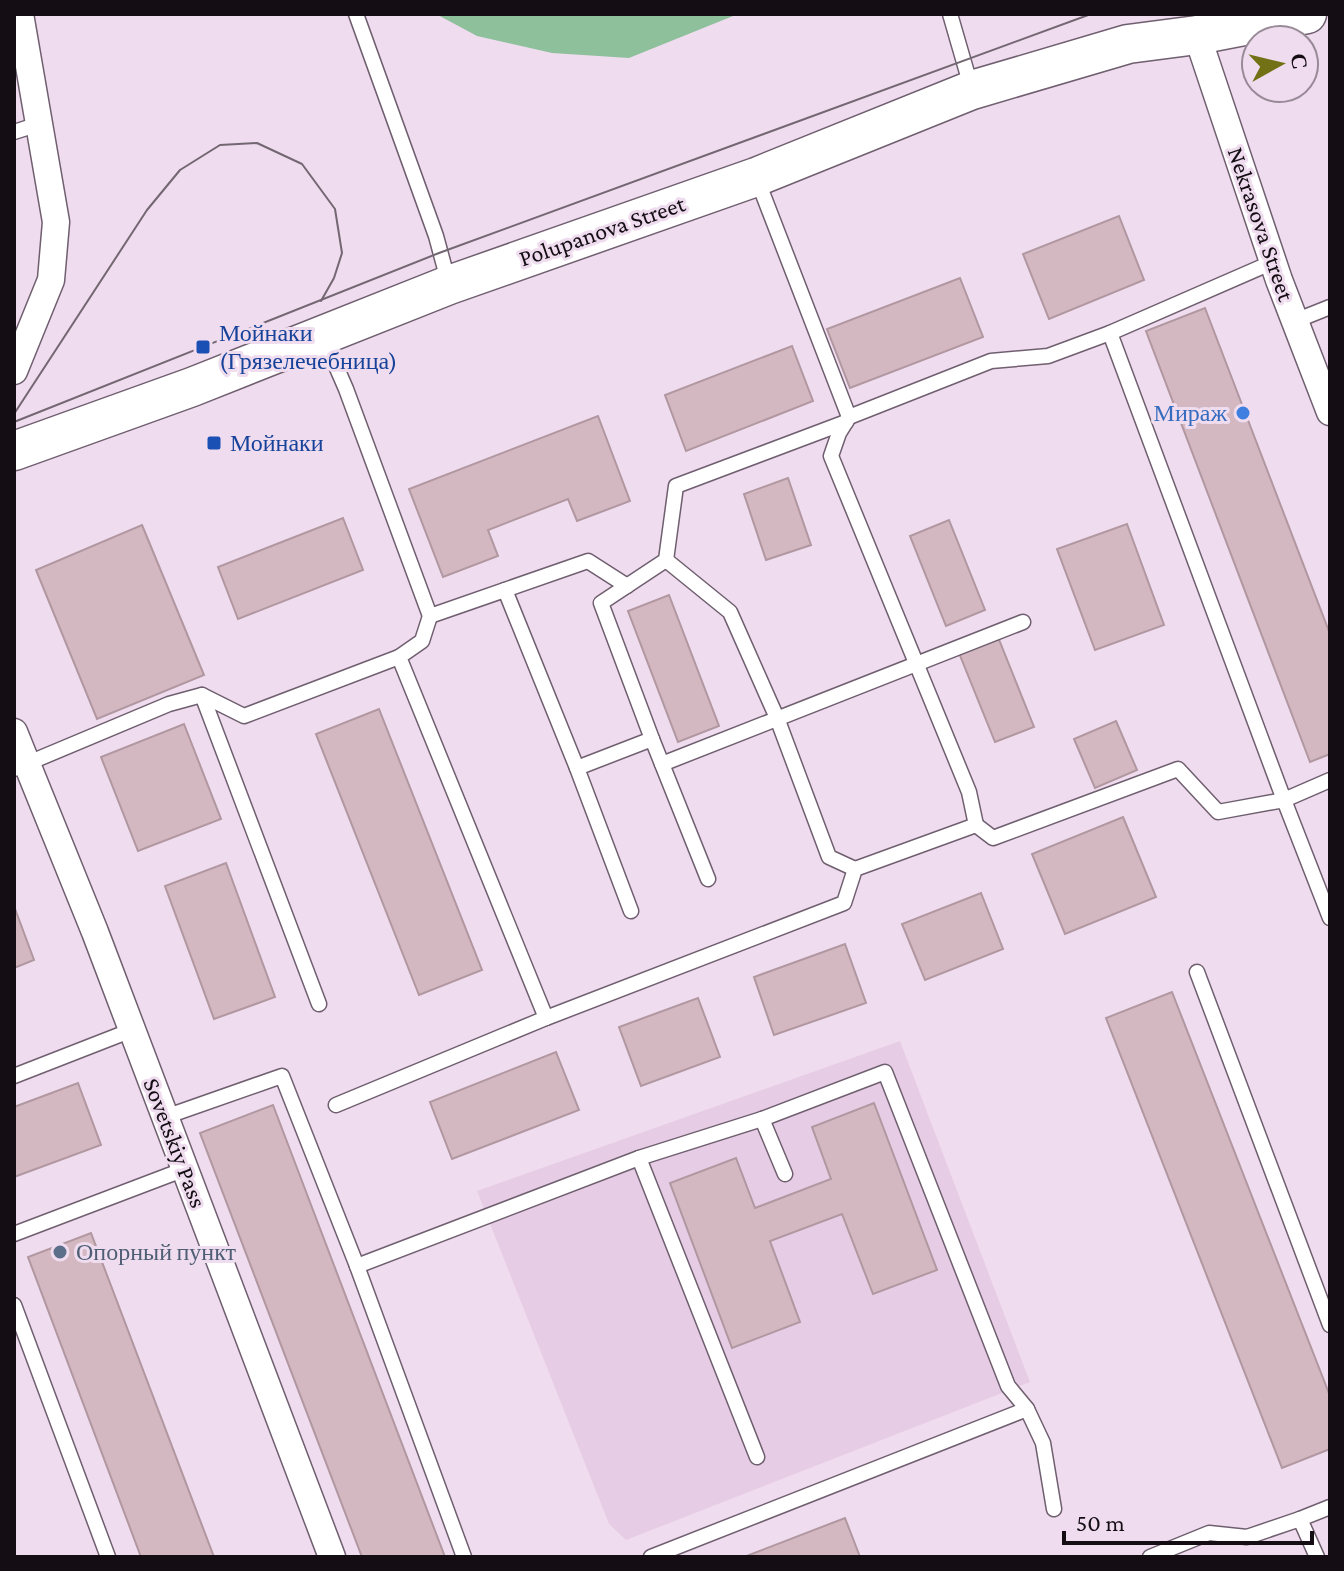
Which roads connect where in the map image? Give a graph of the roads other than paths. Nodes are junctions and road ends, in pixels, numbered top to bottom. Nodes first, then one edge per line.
1 (20, 14) edge
2 (356, 14) edge
3 (950, 14) edge
4 (1307, 14) edge
5 (1197, 35) junction
6 (972, 90) junction
7 (39, 124) junction
8 (14, 132) edge
9 (756, 177) junction
10 (1273, 262) junction
11 (449, 285) junction
12 (1330, 307) edge
13 (1295, 321) junction
14 (1110, 333) junction
15 (323, 336) junction
16 (14, 371) edge
17 (1330, 412) edge
18 (847, 419) junction
19 (14, 451) edge
20 (666, 560) junction
21 (627, 586) junction
22 (505, 590) junction
23 (430, 616) junction
24 (1023, 622) dead end
25 (399, 657) junction
26 (916, 663) junction
27 (202, 695) junction
28 (777, 718) junction
29 (14, 732) edge
30 (652, 739) junction
31 (662, 764) junction
32 (21, 767) edge
33 (577, 768) junction
34 (1330, 780) edge
35 (1284, 800) junction
36 (976, 825) junction
37 (855, 869) junction
38 (708, 879) dead end
39 (631, 911) dead end
40 (1330, 918) edge
41 (1197, 972) dead end
42 (319, 1004) dead end
43 (546, 1018) junction
44 (132, 1030) junction
45 (14, 1076) edge
46 (336, 1105) dead end
47 (165, 1117) junction
48 (762, 1119) junction
49 (639, 1158) junction
50 (185, 1169) junction
51 (785, 1174) dead end
52 (14, 1234) edge
53 (357, 1266) junction
54 (14, 1305) edge
55 (1330, 1325) edge
56 (1027, 1409) junction
57 (757, 1457) dead end
58 (1330, 1507) edge
59 (1054, 1509) dead end
60 (1300, 1519) junction
61 (108, 1557) edge
62 (332, 1557) edge
63 (464, 1557) edge
64 (651, 1557) edge
65 (1150, 1557) edge
66 (1317, 1557) edge

1 - 7 street
2 - 11 lane
3 - 6 lane
4 - 5 street, Polupanova Street
5 - 6 street, Polupanova Street
5 - 10 street, Nekrasova Street
6 - 9 street, Polupanova Street
7 - 8 lane
7 - 16 street
9 - 11 street, Polupanova Street
9 - 18 lane
10 - 13 street, Nekrasova Street
10 - 14 lane
11 - 15 street, Polupanova Street
12 - 13 lane
13 - 17 street, Nekrasova Street
14 - 18 lane
14 - 35 lane
15 - 19 street, Polupanova Street
15 - 23 lane
18 - 20 lane
18 - 26 lane
20 - 21 lane
20 - 28 lane
21 - 22 lane
21 - 30 lane
22 - 23 lane
22 - 33 lane
23 - 25 lane
24 - 26 lane
25 - 27 lane
25 - 43 lane
26 - 28 lane
26 - 36 lane
27 - 32 lane
27 - 42 lane
28 - 31 lane
28 - 37 lane
29 - 32 street, Sovetskiy Pass
30 - 31 lane
30 - 33 lane
31 - 38 lane
32 - 44 street, Sovetskiy Pass
33 - 39 lane
34 - 35 lane
35 - 36 lane
35 - 40 lane
36 - 37 lane
37 - 43 lane
41 - 55 lane
43 - 46 lane
44 - 45 lane
44 - 47 street, Sovetskiy Pass
47 - 50 street, Sovetskiy Pass
47 - 53 lane
48 - 49 lane
48 - 51 lane
48 - 56 lane
49 - 53 lane
49 - 57 lane
50 - 52 lane
50 - 62 street, Sovetskiy Pass
53 - 63 lane
54 - 61 lane
56 - 59 lane
56 - 64 lane
58 - 60 lane
60 - 65 lane
60 - 66 lane

